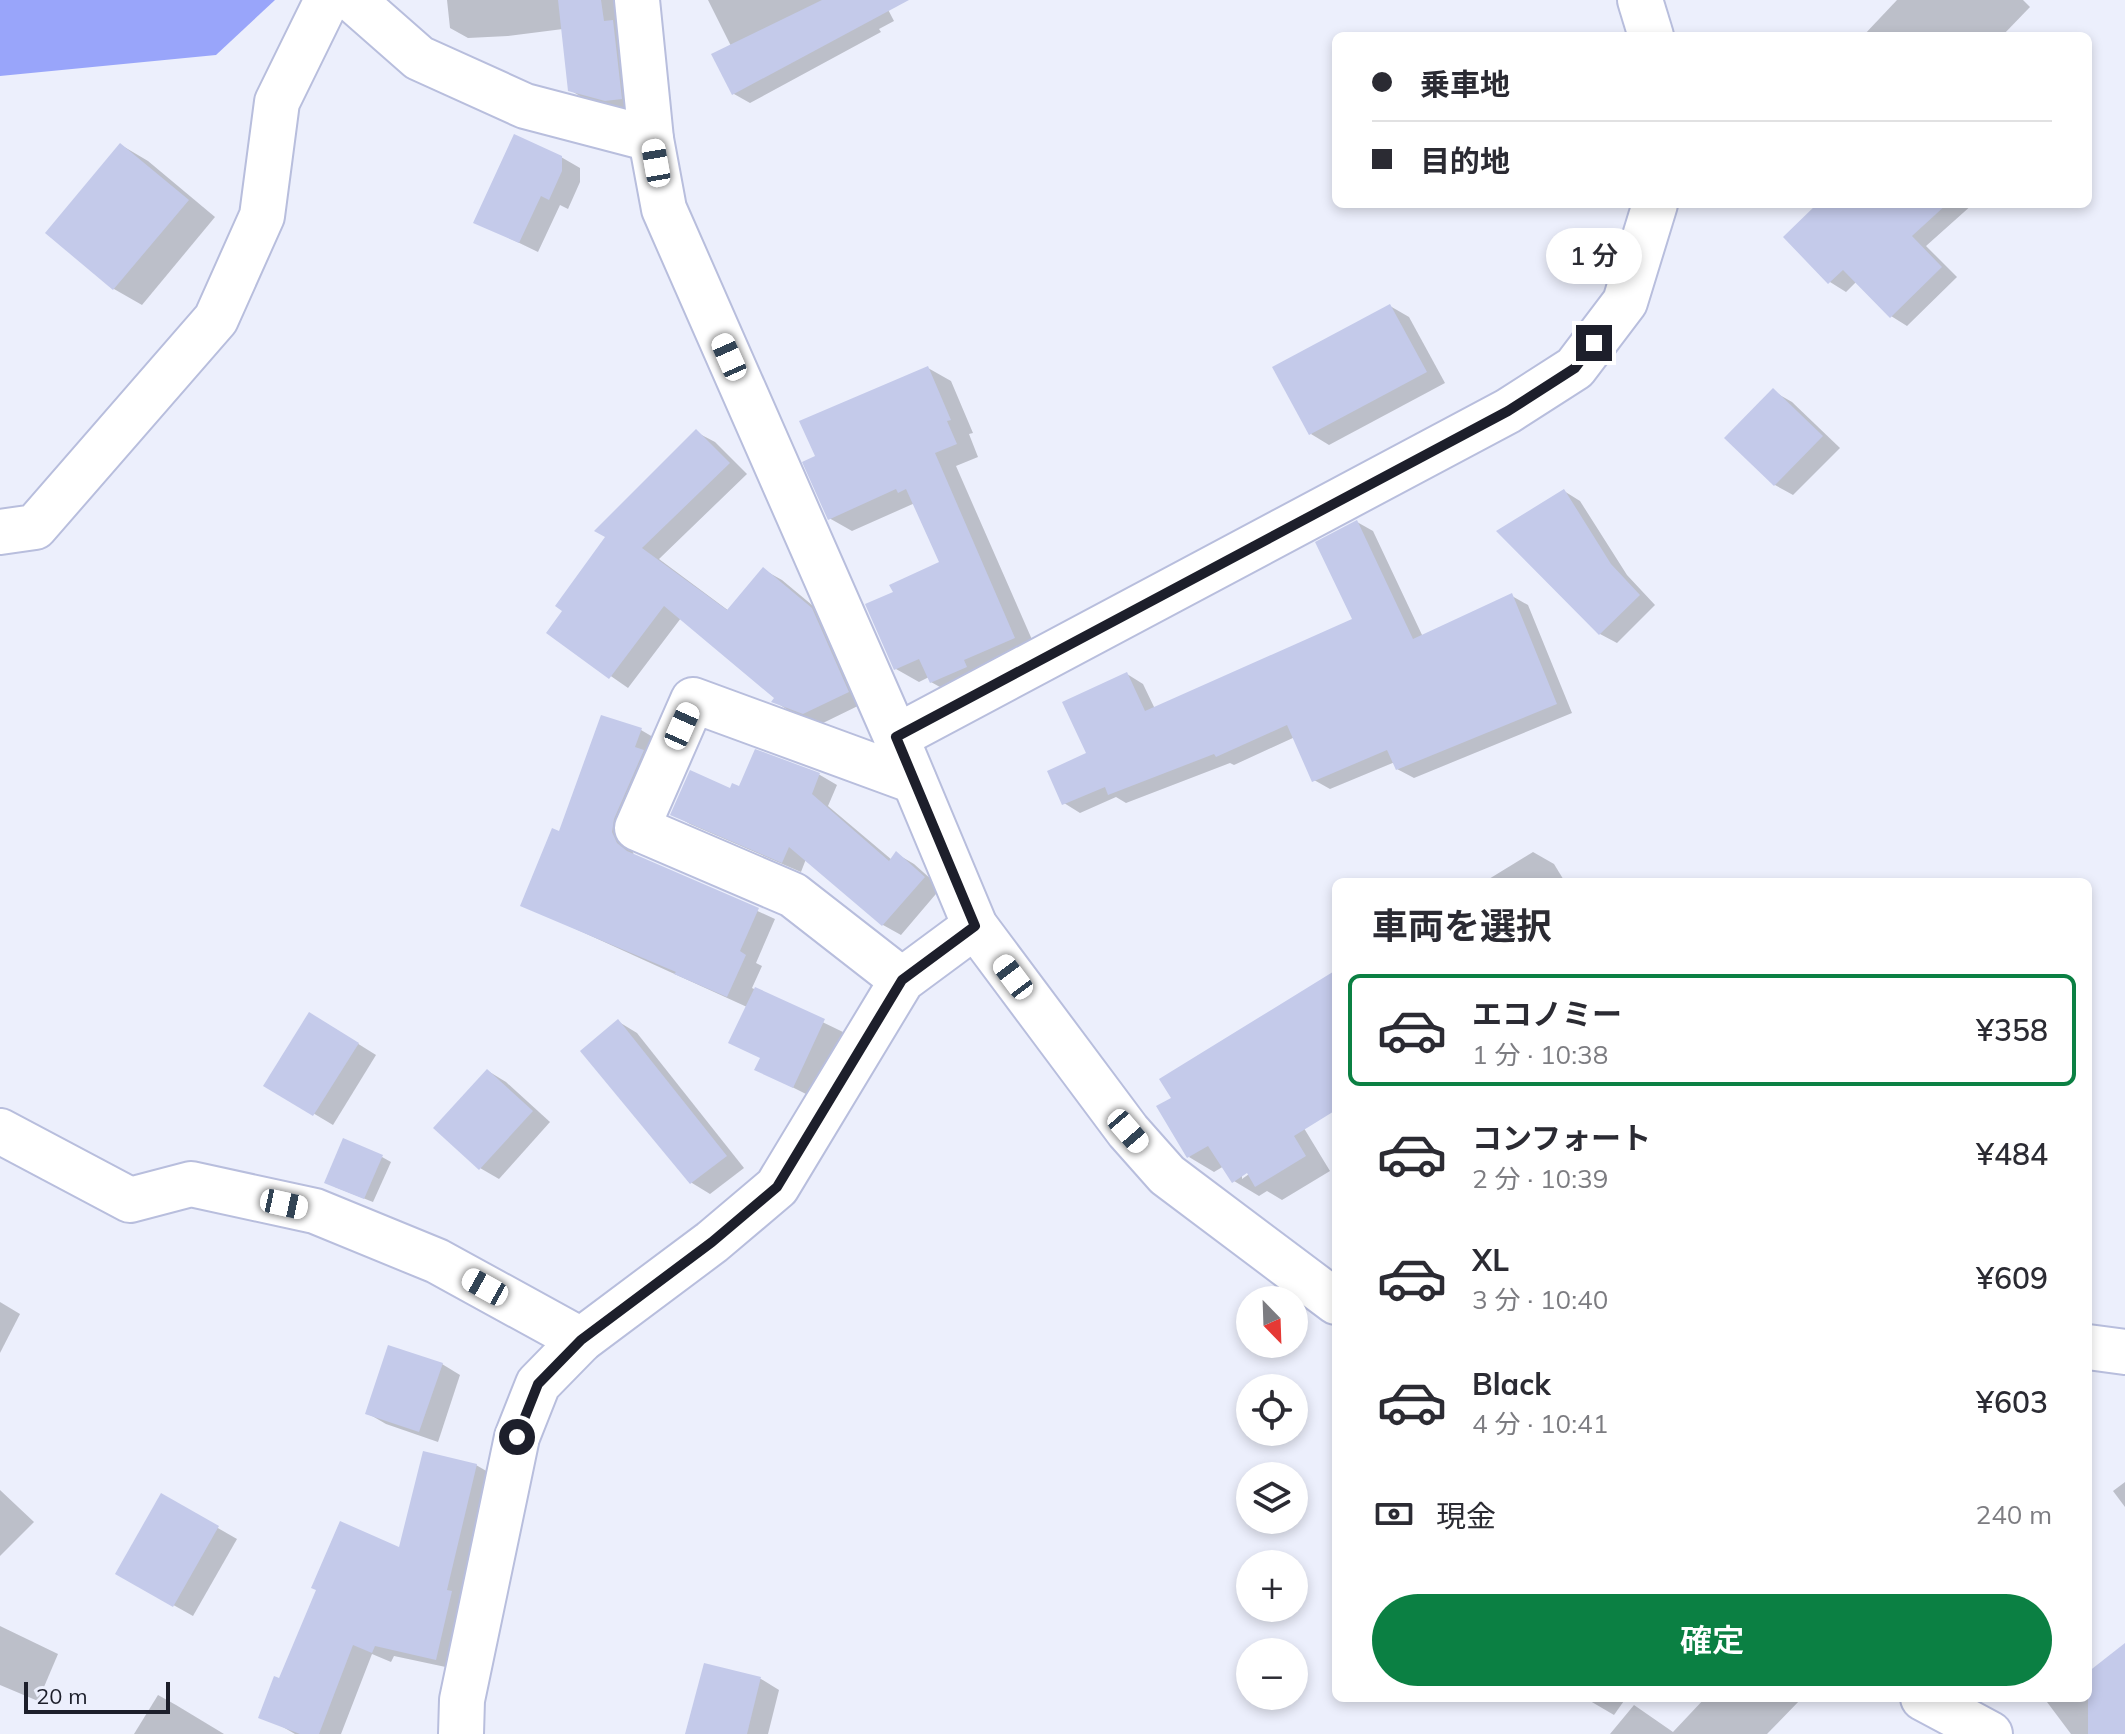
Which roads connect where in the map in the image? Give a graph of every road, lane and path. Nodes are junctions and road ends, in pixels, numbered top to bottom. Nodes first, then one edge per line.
1 (327, 0) edge
2 (353, 0) edge
3 (637, 0) edge
4 (1640, 0) edge
5 (1650, 32) edge
6 (651, 139) junction
7 (1654, 208) edge
8 (0, 532) edge
9 (896, 737) junction
10 (914, 781) junction
11 (975, 926) junction
12 (902, 980) junction
13 (0, 1131) edge
14 (1332, 1299) edge
15 (581, 1340) junction
16 (2092, 1348) edge
17 (2125, 1352) edge
18 (1930, 1702) edge
19 (461, 1734) edge
20 (1990, 1734) edge

1 - 8 street
2 - 6 street
3 - 6 street
4 - 5 street
6 - 9 street
7 - 9 street
9 - 10 street
10 - 11 street
10 - 12 street
11 - 12 street
11 - 14 street
12 - 15 street
13 - 15 street
15 - 19 street
16 - 17 street
18 - 20 street

